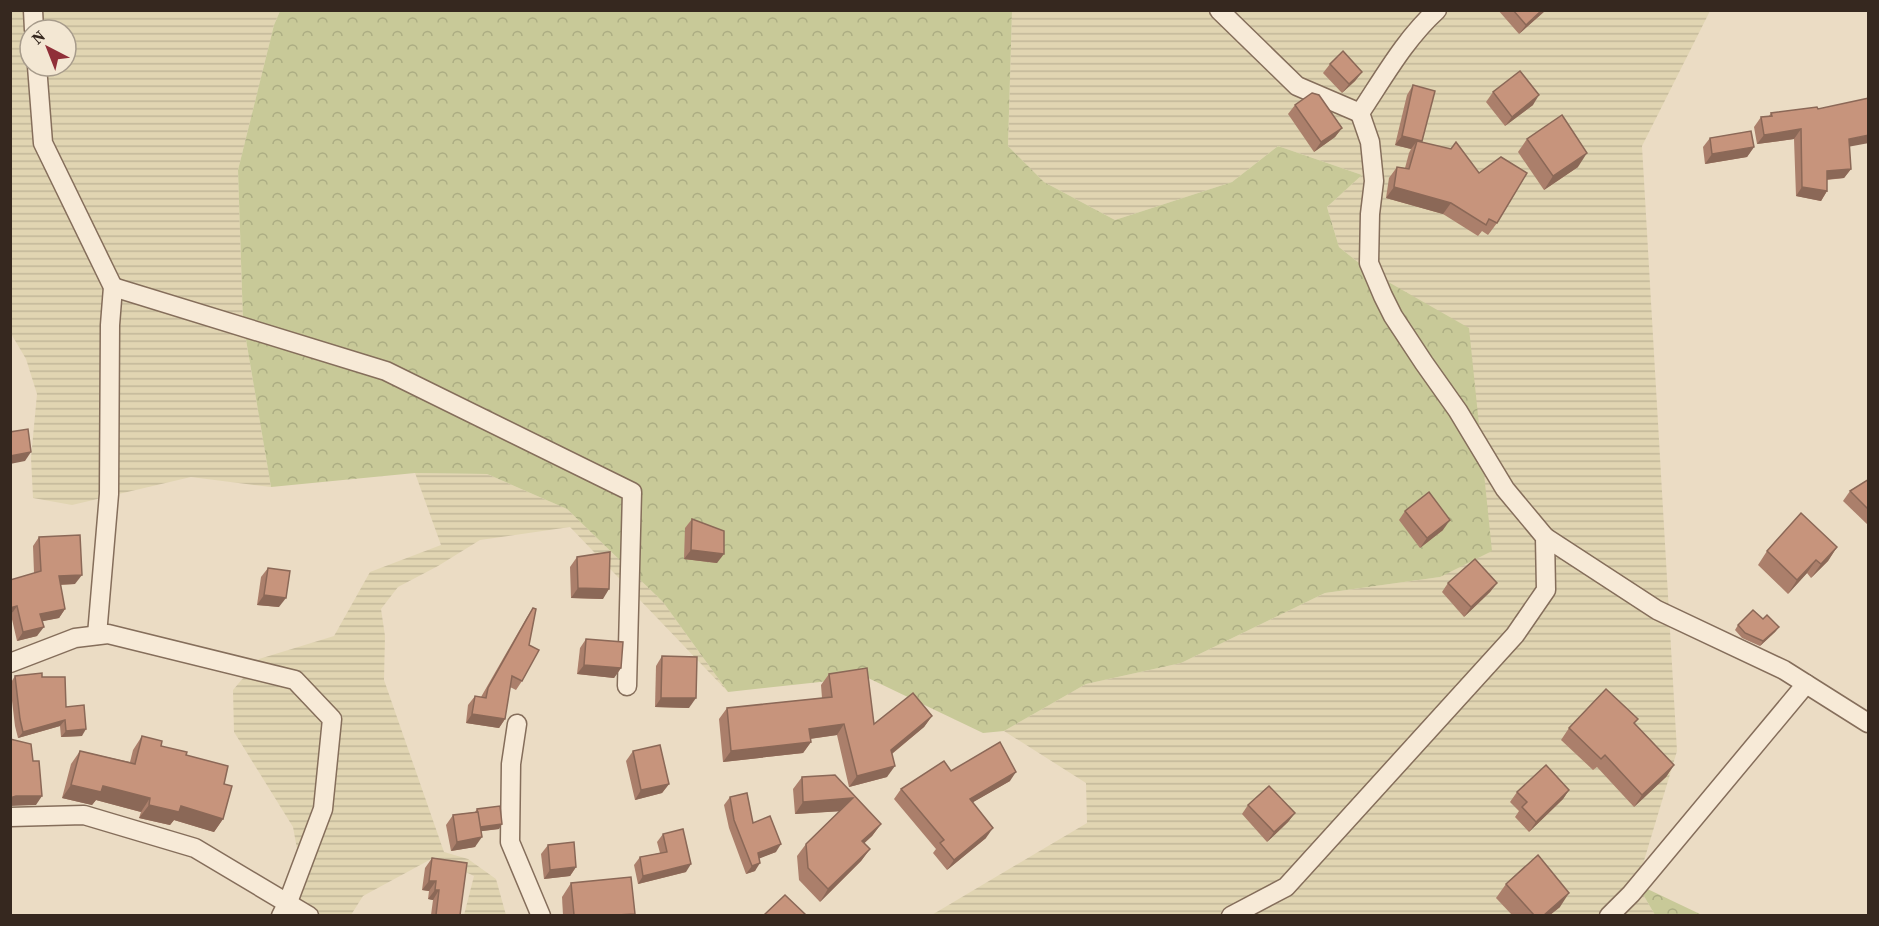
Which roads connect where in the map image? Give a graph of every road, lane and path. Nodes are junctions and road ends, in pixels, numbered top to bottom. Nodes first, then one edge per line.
1 (1219, 10) edge
2 (1437, 10) edge
3 (38, 78) edge
4 (1360, 113) junction
5 (113, 286) junction
6 (1545, 537) junction
7 (97, 635) junction
8 (10, 663) edge
9 (1806, 684) junction
10 (627, 687) dead end
11 (517, 723) dead end
12 (1869, 723) edge
13 (10, 817) edge
14 (284, 909) edge
15 (309, 915) edge
16 (541, 915) edge
17 (1231, 915) edge
18 (1609, 915) edge

1 - 4 street
2 - 4 street
3 - 5 street
4 - 6 street
5 - 7 street
5 - 10 street
6 - 9 street
6 - 17 street
7 - 8 street
7 - 14 street
9 - 12 street
9 - 18 street
11 - 16 street
13 - 14 street
14 - 15 street

